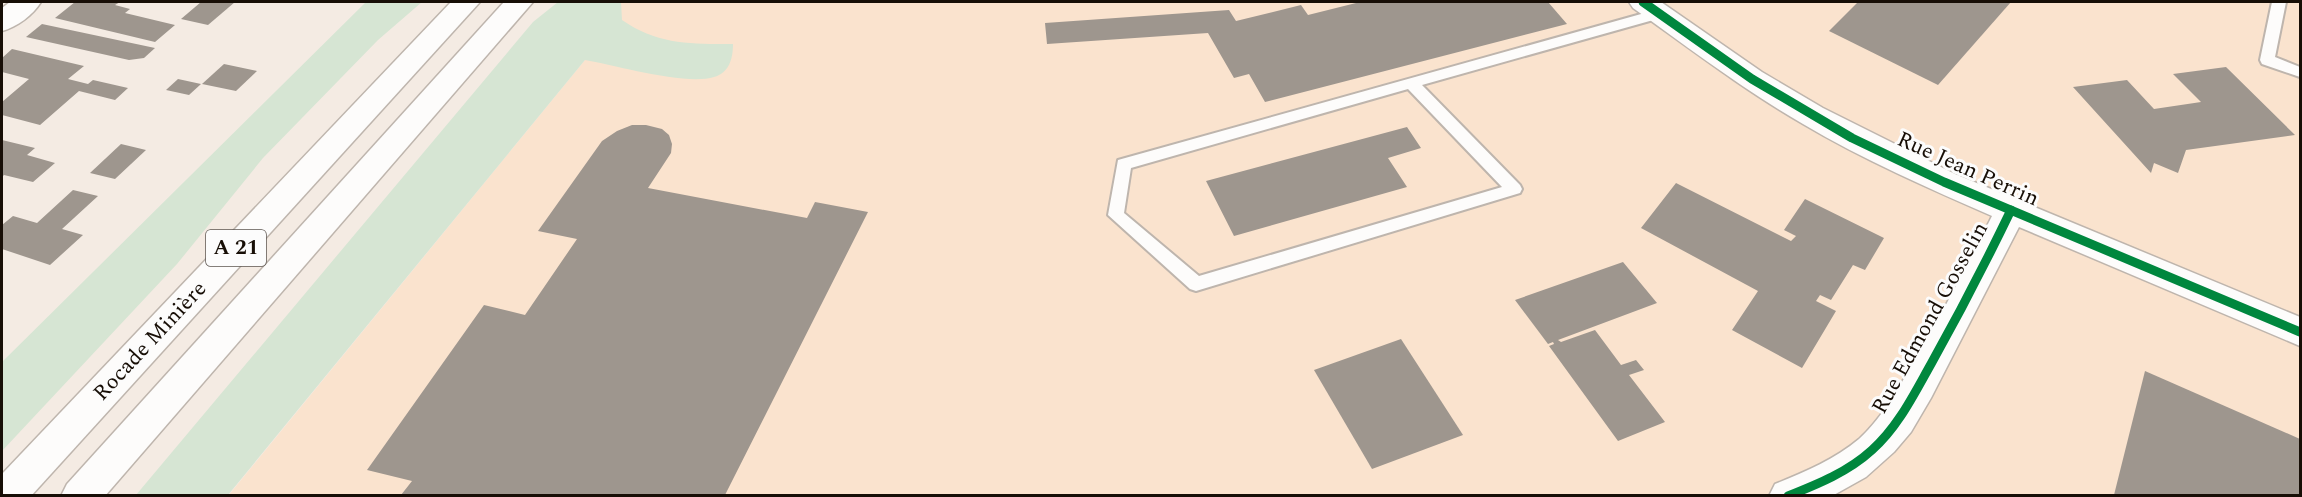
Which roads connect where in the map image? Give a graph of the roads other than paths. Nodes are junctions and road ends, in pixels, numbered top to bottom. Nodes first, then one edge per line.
1 (27, 2) edge
2 (466, 2) edge
3 (519, 2) edge
4 (2279, 2) edge
5 (1651, 8) edge
6 (2, 22) edge
7 (2301, 72) edge
8 (1411, 83) junction
9 (2011, 210) junction
10 (2301, 332) edge
11 (6, 495) edge
12 (80, 495) edge
13 (1788, 495) edge

1 - 6 main road
2 - 11 main road, Rocade Minière / A 21
3 - 12 main road, A 21
4 - 7 lane
5 - 8 lane
5 - 9 main road, Rue Jean Perrin
8 - 8 lane
9 - 10 main road, Rue Jean Perrin
9 - 13 main road, Rue Edmond Gosselin

